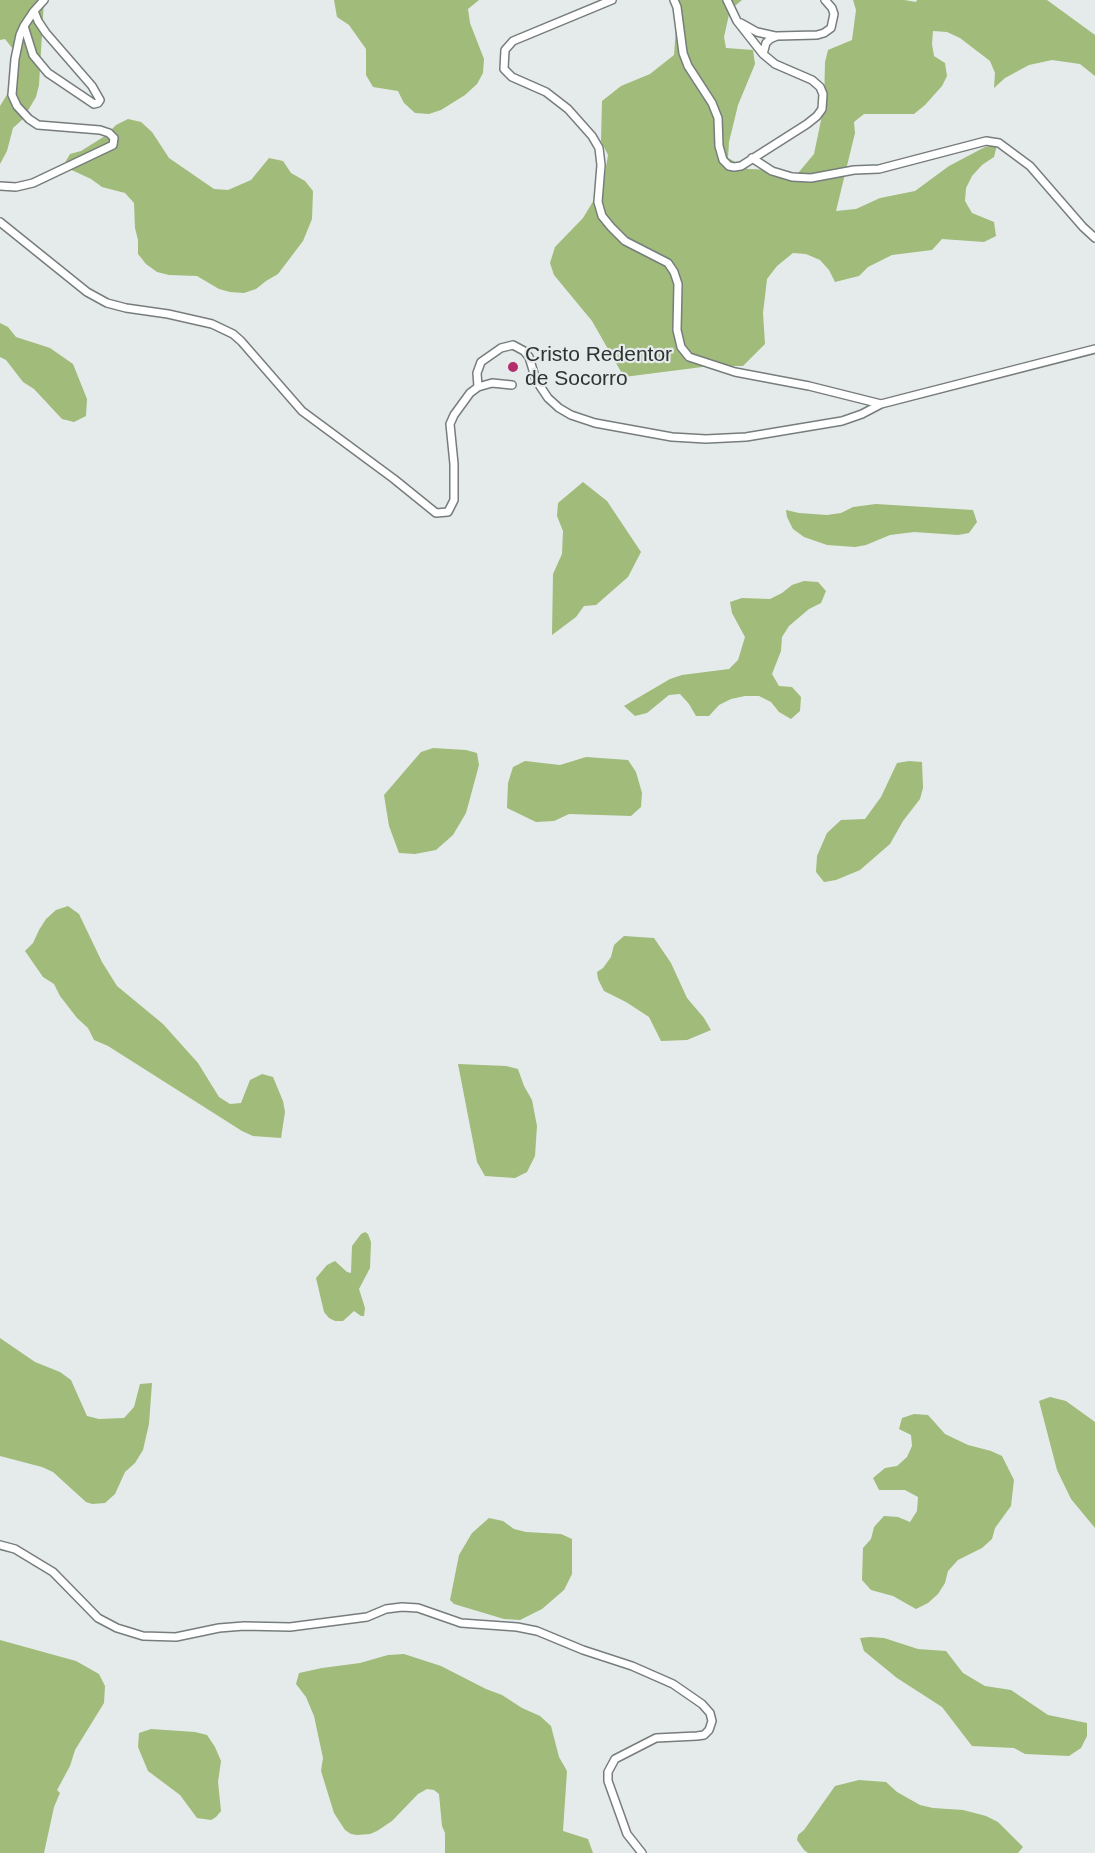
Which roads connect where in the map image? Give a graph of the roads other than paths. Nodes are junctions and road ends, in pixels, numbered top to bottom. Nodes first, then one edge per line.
1 (44, 0) edge
2 (612, 0) edge
3 (675, 0) edge
4 (727, 0) edge
5 (825, 0) edge
6 (34, 11) junction
7 (737, 21) junction
8 (24, 26) junction
9 (777, 36) junction
10 (763, 54) junction
11 (752, 158) junction
12 (0, 186) edge
13 (0, 222) edge
14 (1095, 238) edge
15 (1095, 348) edge
16 (512, 385) dead end
17 (478, 387) junction
18 (881, 404) junction
19 (0, 1545) edge
20 (642, 1853) edge

1 - 6 street
2 - 18 street
3 - 11 street
4 - 7 street
5 - 9 street
6 - 8 street
6 - 8 street
7 - 9 street
7 - 10 street
8 - 12 street
9 - 10 street
10 - 11 street
11 - 14 street
13 - 17 street
15 - 18 street
16 - 17 street
17 - 18 street
19 - 20 street

